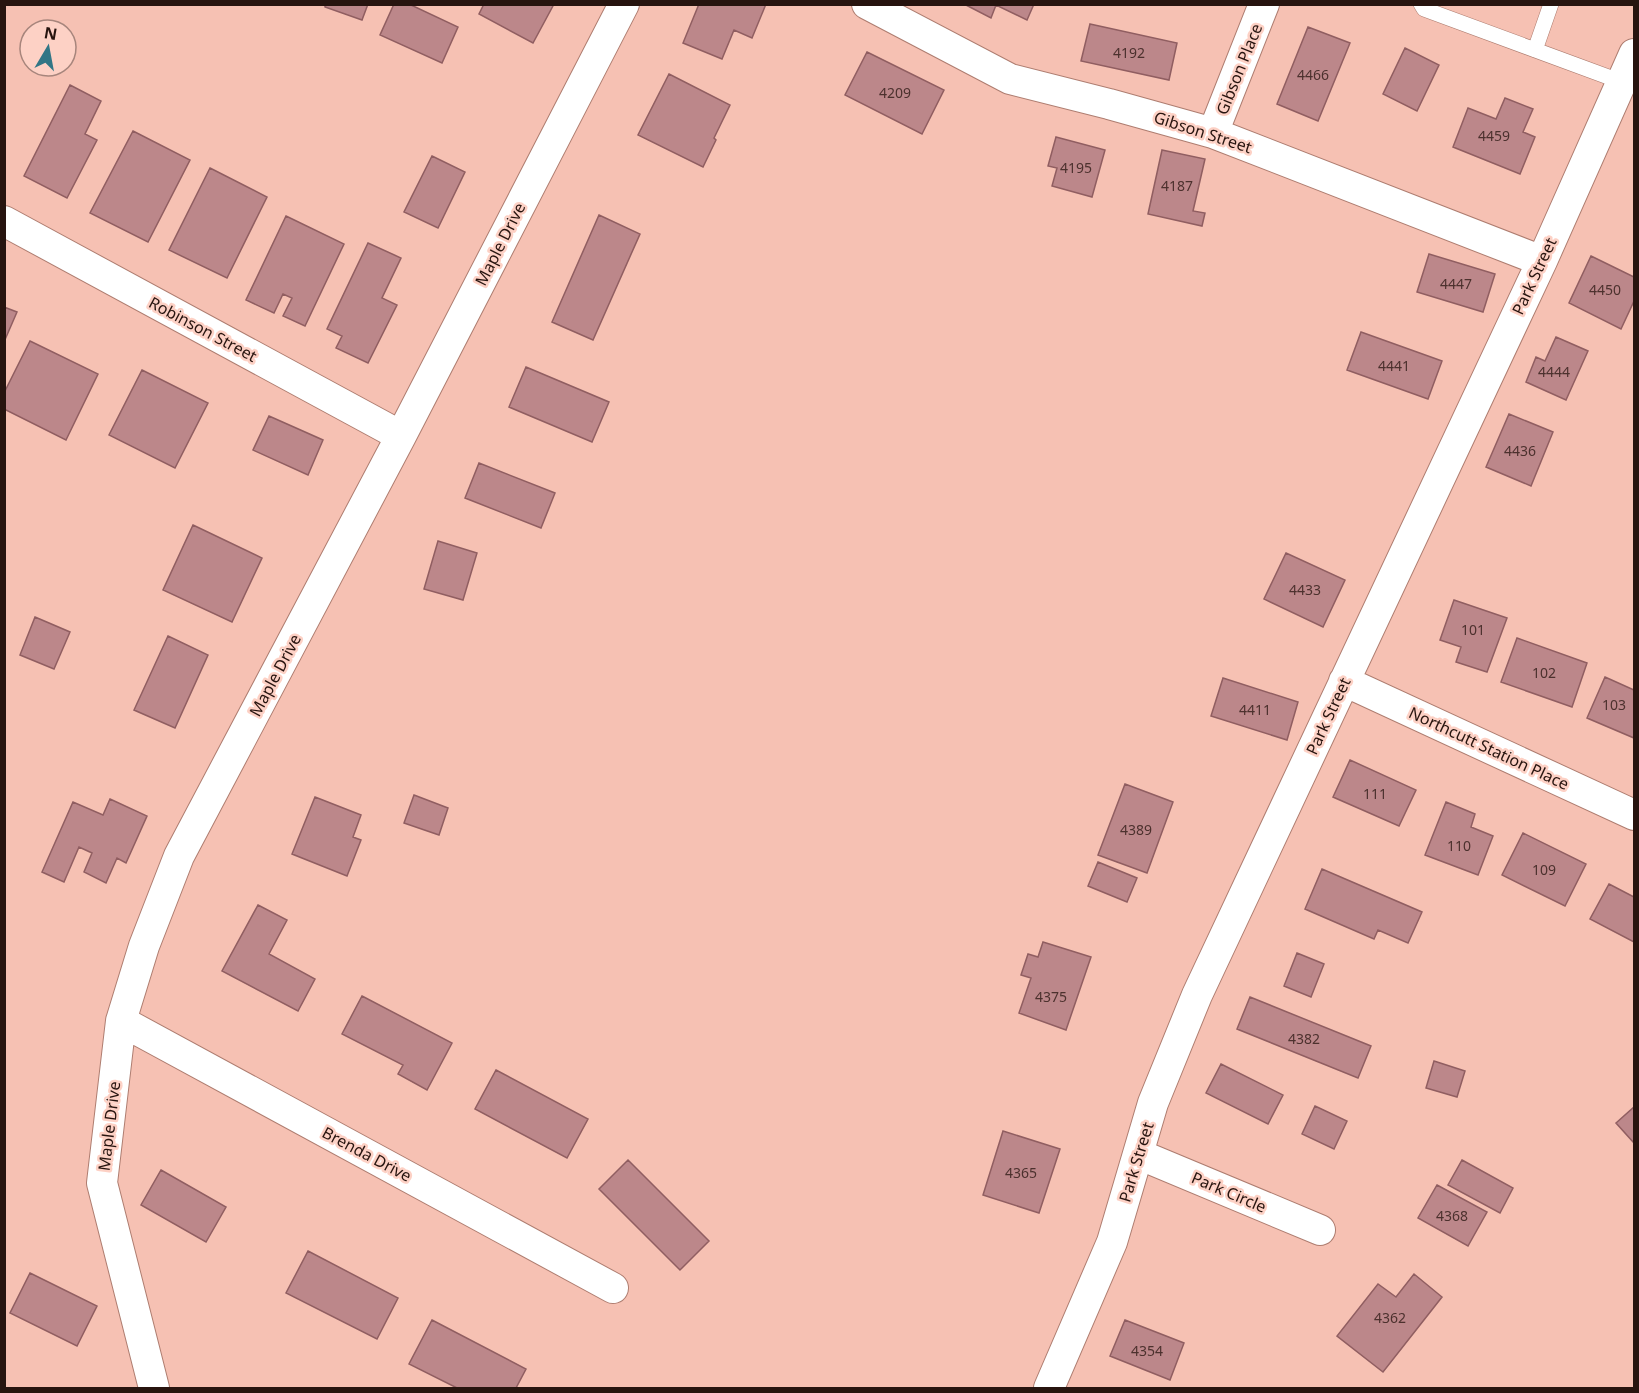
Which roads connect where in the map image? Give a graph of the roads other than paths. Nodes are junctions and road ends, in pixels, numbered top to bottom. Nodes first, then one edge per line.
1 (624, 4) edge
2 (867, 4) edge
3 (1264, 4) edge
4 (1420, 4) edge
5 (1551, 4) edge
6 (1536, 50) junction
7 (1635, 54) edge
8 (1622, 82) junction
9 (1213, 132) junction
10 (4, 221) edge
11 (1542, 261) junction
12 (401, 436) junction
13 (1344, 681) junction
14 (1635, 815) edge
15 (121, 1021) junction
16 (1138, 1154) junction
17 (1320, 1230) dead end
18 (613, 1288) dead end
19 (154, 1389) edge
20 (1049, 1389) edge

1 - 12 street, Maple Drive
2 - 9 street, Gibson Street
3 - 9 street, Gibson Place
4 - 6 lane
5 - 6 lane
6 - 8 lane
7 - 8 street, Park Street
8 - 11 street, Park Street
9 - 11 street, Gibson Street
10 - 12 street, Robinson Street
11 - 13 street, Park Street
12 - 15 street, Maple Drive
13 - 14 street, Northcutt Station Place
13 - 16 street, Park Street
15 - 18 street, Brenda Drive
15 - 19 street, Maple Drive
16 - 17 street, Park Circle
16 - 20 street, Park Street

